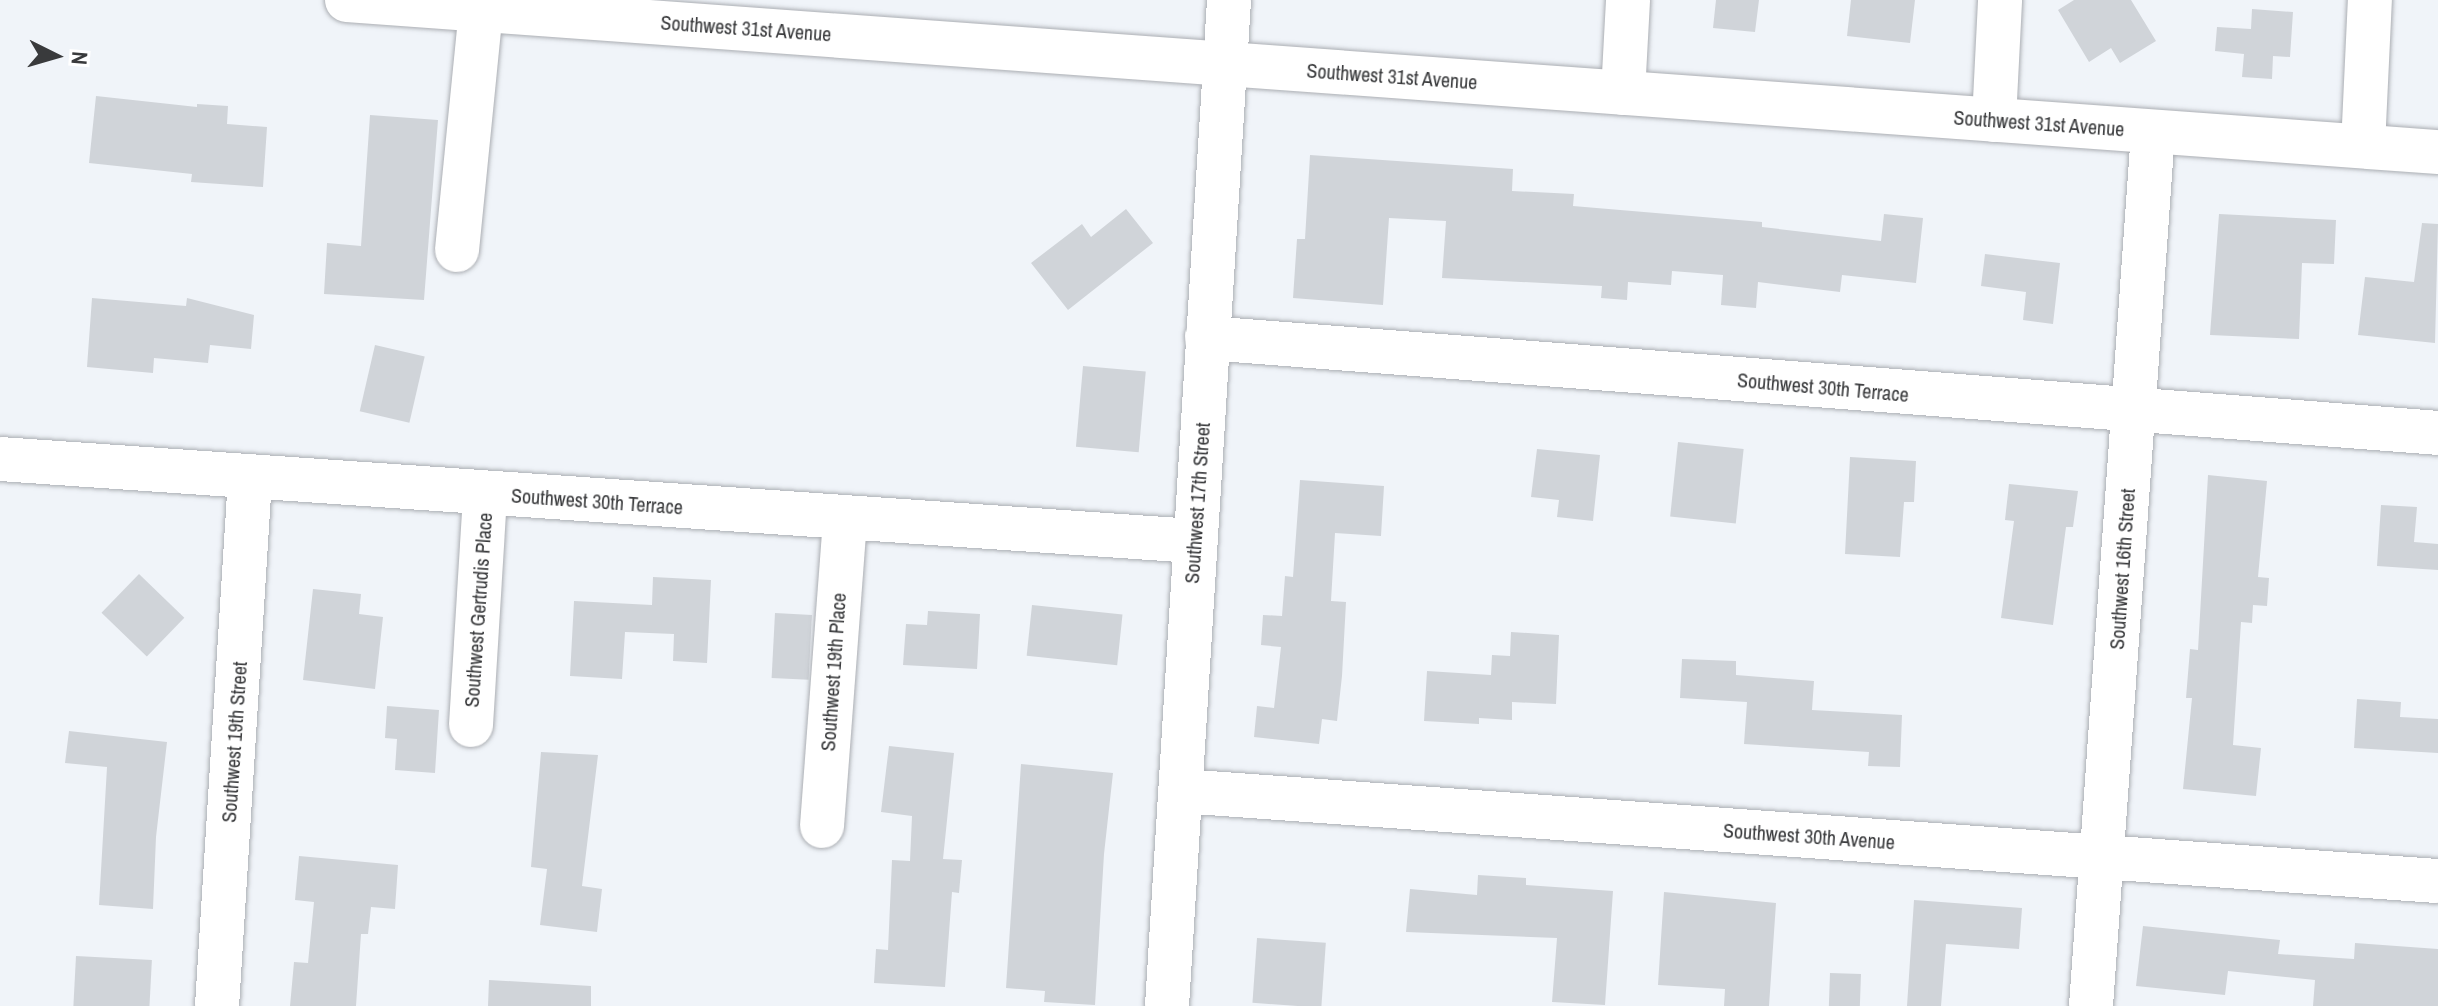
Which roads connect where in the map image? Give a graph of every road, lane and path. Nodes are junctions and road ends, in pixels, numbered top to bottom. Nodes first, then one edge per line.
1 (347, 0) edge
2 (1229, 0) edge
3 (1628, 0) edge
4 (2000, 0) edge
5 (2370, 0) edge
6 (482, 5) edge
7 (854, 18) edge
8 (1226, 64) junction
9 (1623, 93) junction
10 (1994, 120) junction
11 (2153, 132) junction
12 (2363, 146) junction
13 (2438, 152) edge
14 (457, 250) dead end
15 (1207, 338) junction
16 (2131, 412) junction
17 (2438, 433) edge
18 (0, 459) edge
19 (250, 478) junction
20 (485, 494) junction
21 (845, 518) junction
22 (1194, 541) junction
23 (471, 725) dead end
24 (1181, 791) junction
25 (822, 826) dead end
26 (2102, 856) junction
27 (2438, 881) edge
28 (217, 1006) edge
29 (1167, 1006) edge
30 (2091, 1006) edge

1 - 6 street, Southwest 31st Avenue
2 - 8 street, Southwest 17th Street
3 - 9 street
4 - 10 street
5 - 12 street
6 - 7 street, Southwest 31st Avenue
6 - 14 street
7 - 8 street, Southwest 31st Avenue
8 - 9 street, Southwest 31st Avenue
8 - 15 street, Southwest 17th Street
9 - 10 street, Southwest 31st Avenue
10 - 11 street, Southwest 31st Avenue
11 - 12 street, Southwest 31st Avenue
11 - 16 street, Southwest 16th Street
12 - 13 street, Southwest 31st Avenue
15 - 16 street, Southwest 30th Terrace
15 - 22 street, Southwest 17th Street
16 - 17 street, Southwest 30th Terrace
16 - 26 street, Southwest 16th Street
18 - 19 street, Southwest 30th Terrace
19 - 20 street, Southwest 30th Terrace
19 - 28 street, Southwest 19th Street
20 - 21 street, Southwest 30th Terrace
20 - 23 street, Southwest Gertrudis Place
21 - 22 street, Southwest 30th Terrace
21 - 25 street, Southwest 19th Place
22 - 24 street, Southwest 17th Street
24 - 26 street, Southwest 30th Avenue
24 - 29 street, Southwest 17th Street
26 - 27 street, Southwest 30th Avenue
26 - 30 street, Southwest 16th Street

